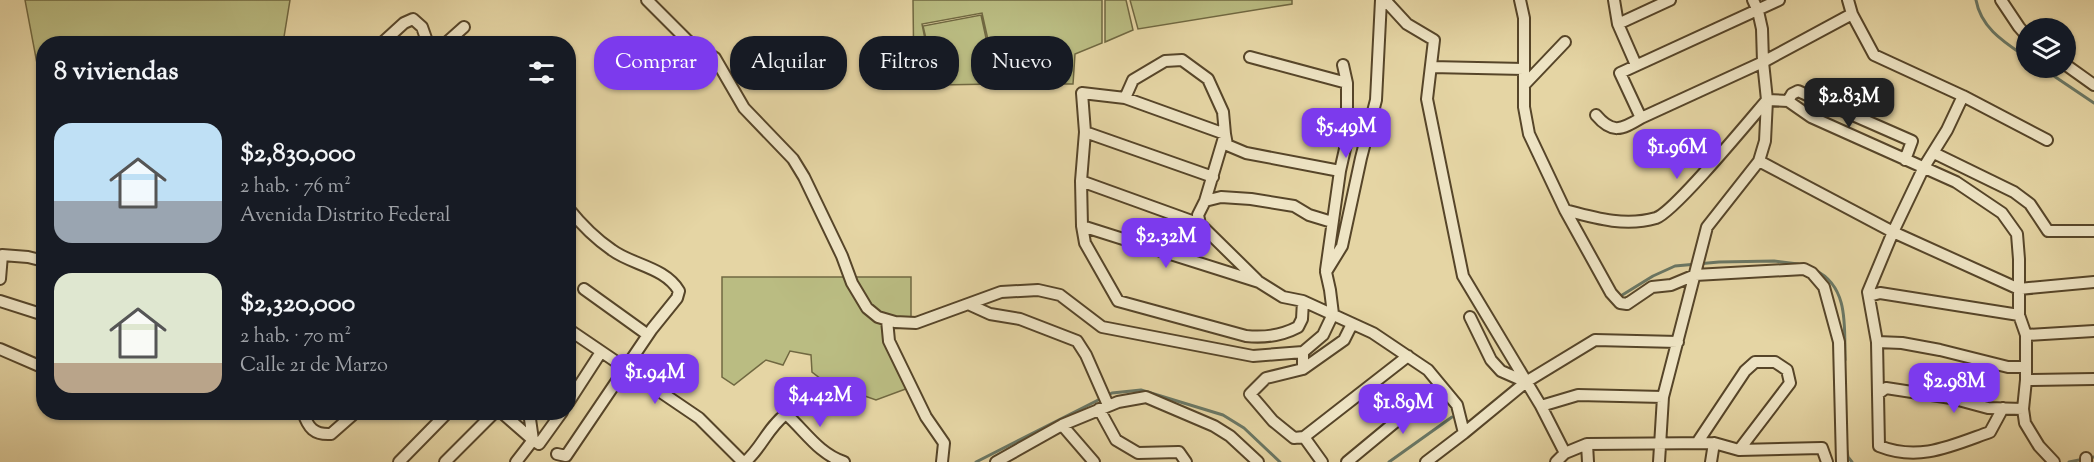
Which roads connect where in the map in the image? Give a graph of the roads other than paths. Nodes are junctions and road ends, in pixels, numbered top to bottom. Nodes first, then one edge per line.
1 (647, 0) edge
2 (1383, 0) edge
3 (1520, 0) edge
4 (1614, 0) edge
5 (1670, 0) edge
6 (1753, 0) edge
7 (1779, 0) edge
8 (1848, 0) edge
9 (2001, 0) edge
10 (1758, 11) junction
11 (1852, 14) junction
12 (2016, 22) edge
13 (1618, 24) junction
14 (464, 27) dead end
15 (390, 36) edge
16 (426, 36) edge
17 (454, 36) edge
18 (1565, 42) dead end
19 (1250, 57) dead end
20 (1763, 62) junction
21 (1343, 65) dead end
22 (1636, 65) junction
23 (1431, 67) junction
24 (1524, 69) junction
25 (2076, 72) edge
26 (1347, 83) junction
27 (1524, 84) junction
28 (2094, 85) edge
29 (1963, 96) junction
30 (1125, 98) junction
31 (1767, 100) junction
32 (1788, 101) junction
33 (1596, 115) dead end
34 (1641, 118) junction
35 (1085, 132) junction
36 (1225, 134) junction
37 (2047, 140) dead end
38 (1934, 153) junction
39 (1905, 159) junction
40 (1759, 161) junction
41 (1924, 167) junction
42 (1340, 171) junction
43 (1213, 177) junction
44 (1081, 181) junction
45 (1205, 201) junction
46 (1564, 210) junction
47 (576, 218) edge
48 (1332, 222) junction
49 (1200, 224) junction
50 (1082, 226) junction
51 (2094, 231) edge
52 (1893, 232) junction
53 (1, 254) edge
54 (36, 259) edge
55 (1326, 272) junction
56 (1695, 273) junction
57 (0, 279) edge
58 (1259, 282) junction
59 (2094, 282) edge
60 (2019, 289) junction
61 (584, 290) dead end
62 (1869, 296) junction
63 (0, 301) edge
64 (1303, 301) junction
65 (968, 304) junction
66 (36, 312) edge
67 (1333, 314) junction
68 (2019, 315) junction
69 (1470, 317) dead end
70 (887, 320) junction
71 (1352, 324) junction
72 (650, 332) junction
73 (1233, 332) junction
74 (2094, 332) edge
75 (576, 335) edge
76 (2026, 335) junction
77 (1678, 342) junction
78 (1877, 342) junction
79 (0, 349) edge
80 (601, 352) junction
81 (1303, 352) junction
82 (1408, 356) junction
83 (1253, 357) junction
84 (36, 365) edge
85 (2026, 367) junction
86 (626, 368) junction
87 (1303, 369) junction
88 (2094, 379) edge
89 (2026, 380) junction
90 (1526, 382) junction
91 (1440, 386) junction
92 (576, 388) edge
93 (1878, 394) junction
94 (1664, 397) junction
95 (1105, 405) junction
96 (1541, 406) junction
97 (2003, 408) junction
98 (2023, 409) junction
99 (307, 420) edge
100 (347, 420) edge
101 (440, 420) edge
102 (487, 420) edge
103 (510, 420) edge
104 (532, 420) edge
105 (554, 420) edge
106 (1062, 425) junction
107 (1464, 432) junction
108 (1304, 437) junction
109 (536, 442) junction
110 (1659, 443) junction
111 (1696, 443) junction
112 (1714, 443) junction
113 (1587, 444) junction
114 (1739, 450) junction
115 (1564, 453) junction
116 (566, 457) edge
117 (730, 458) edge
118 (1183, 461) edge
119 (399, 462) edge
120 (445, 462) edge
121 (516, 462) edge
122 (744, 462) edge
123 (844, 462) edge
124 (942, 462) edge
125 (996, 462) edge
126 (1093, 462) edge
127 (1258, 462) edge
128 (1322, 462) edge
129 (1347, 462) edge
130 (1426, 462) edge
131 (1556, 462) edge
132 (1588, 462) edge
133 (1659, 462) edge
134 (1712, 462) edge
135 (1827, 462) edge
136 (1842, 462) edge
137 (2054, 462) edge

1 - 70 street
2 - 23 street
2 - 55 street
3 - 24 street
4 - 13 street
5 - 13 street
6 - 10 street
7 - 10 street
8 - 11 street
9 - 12 street
10 - 20 street
10 - 22 street
11 - 20 street
11 - 29 street
13 - 22 street
14 - 17 street
15 - 16 street
18 - 27 street
19 - 26 street
20 - 31 street
20 - 34 street
21 - 26 street
22 - 34 street
23 - 24 street
23 - 90 street
24 - 27 street
25 - 28 street
26 - 42 street
27 - 46 street
29 - 37 street
29 - 38 street
30 - 35 street
30 - 36 street
30 - 36 street
31 - 32 street
31 - 40 street
31 - 46 street
32 - 39 street
32 - 39 street
33 - 34 street
35 - 43 street
35 - 44 street
36 - 42 street
36 - 43 street
38 - 41 street
38 - 51 street
39 - 41 street
40 - 52 street
40 - 56 street
41 - 52 street
41 - 60 street
42 - 48 street
43 - 45 street
44 - 49 street
44 - 50 street
45 - 48 street
45 - 49 street
46 - 56 street
47 - 72 street
48 - 55 street
49 - 58 street
50 - 58 street
50 - 73 street
52 - 60 street
52 - 62 street
53 - 54 street
53 - 57 street
55 - 67 street
56 - 77 street
56 - 136 street
58 - 64 street
59 - 60 street
60 - 68 street
61 - 72 street
62 - 68 street
62 - 78 street
63 - 66 street
64 - 67 street
64 - 73 street
65 - 70 street
65 - 83 street
65 - 95 street
67 - 71 street
67 - 81 street
68 - 76 street
69 - 90 street
70 - 124 street
71 - 82 street
71 - 87 street
72 - 86 street
73 - 83 street
74 - 76 street
75 - 80 street
76 - 85 street
77 - 90 street
77 - 94 street
78 - 85 street
78 - 93 street
79 - 84 street
80 - 86 street
80 - 92 street
81 - 83 street
81 - 87 street
82 - 91 street
82 - 108 street
85 - 89 street
86 - 116 street
86 - 117 street
87 - 108 street
88 - 89 street
89 - 98 street
90 - 96 street
90 - 107 street
91 - 107 street
91 - 129 street
93 - 97 street
93 - 97 street
94 - 96 street
94 - 110 street
95 - 106 street
95 - 118 street
95 - 127 street
96 - 115 street
97 - 98 street
98 - 137 street
99 - 100 street
101 - 119 street
102 - 120 street
103 - 109 street
104 - 109 street
105 - 109 street
106 - 125 street
106 - 126 street
107 - 130 street
108 - 128 street
109 - 121 street
110 - 111 street
110 - 113 street
110 - 133 street
111 - 112 street
111 - 114 street
112 - 114 street
112 - 134 street
113 - 115 street
113 - 132 street
114 - 135 street
115 - 131 street
117 - 122 street
122 - 123 street

